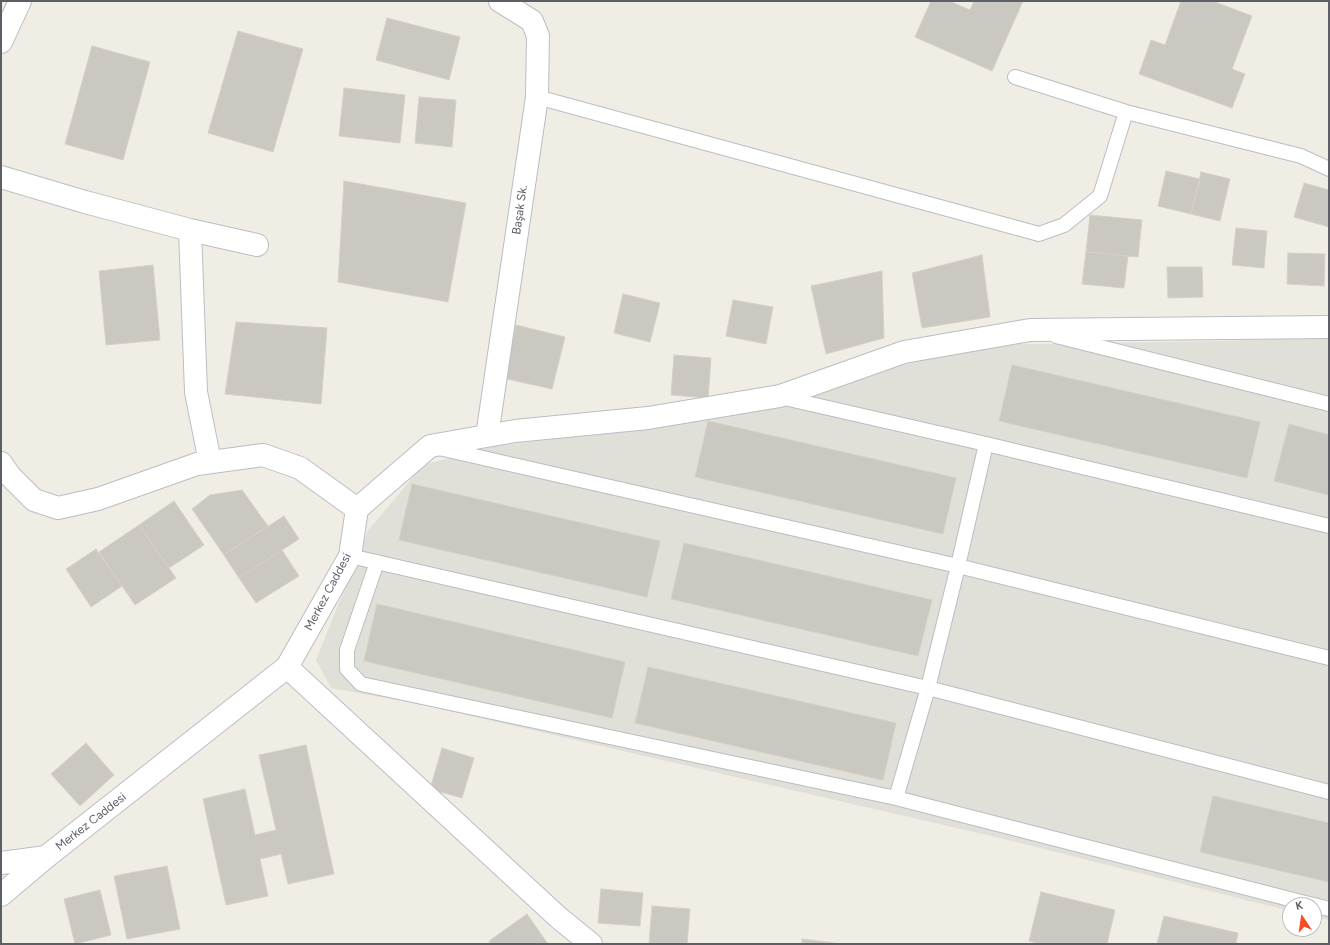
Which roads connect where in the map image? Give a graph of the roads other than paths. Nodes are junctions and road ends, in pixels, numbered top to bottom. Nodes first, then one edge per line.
1 (20, 1) edge
2 (500, 1) edge
3 (1, 42) edge
4 (1014, 77) dead end
5 (537, 97) junction
6 (1126, 112) junction
7 (1329, 168) edge
8 (1, 176) edge
9 (190, 230) junction
10 (257, 245) dead end
11 (1329, 327) edge
12 (1030, 330) junction
13 (780, 396) junction
14 (1329, 404) edge
15 (487, 436) junction
16 (986, 444) junction
17 (430, 446) junction
18 (210, 462) junction
19 (1, 463) edge
20 (357, 509) junction
21 (1329, 526) edge
22 (350, 556) junction
23 (377, 562) junction
24 (958, 566) junction
25 (1329, 658) edge
26 (287, 668) junction
27 (928, 688) junction
28 (1329, 792) edge
29 (896, 798) junction
30 (46, 858) junction
31 (1, 863) edge
32 (1, 895) edge
33 (1283, 897) edge
34 (591, 944) edge

1 - 3 street
2 - 5 street, Başak Sk.
4 - 6 lane
5 - 6 lane
5 - 15 street, Başak Sk.
6 - 7 lane
8 - 9 street
9 - 10 street
9 - 18 street
11 - 12 street
12 - 13 street
12 - 14 lane
13 - 15 street
13 - 16 lane
15 - 17 street
16 - 21 lane
16 - 24 lane
17 - 20 street
17 - 24 lane
18 - 19 street
18 - 20 street
20 - 22 street, Merkez Caddesi
22 - 23 lane
22 - 26 street, Merkez Caddesi
23 - 27 lane
23 - 29 lane
24 - 25 lane
24 - 27 lane
26 - 30 street, Merkez Caddesi
26 - 34 street
27 - 28 lane
27 - 29 lane
29 - 33 lane
30 - 31 street, Merkez Caddesi
30 - 32 street

